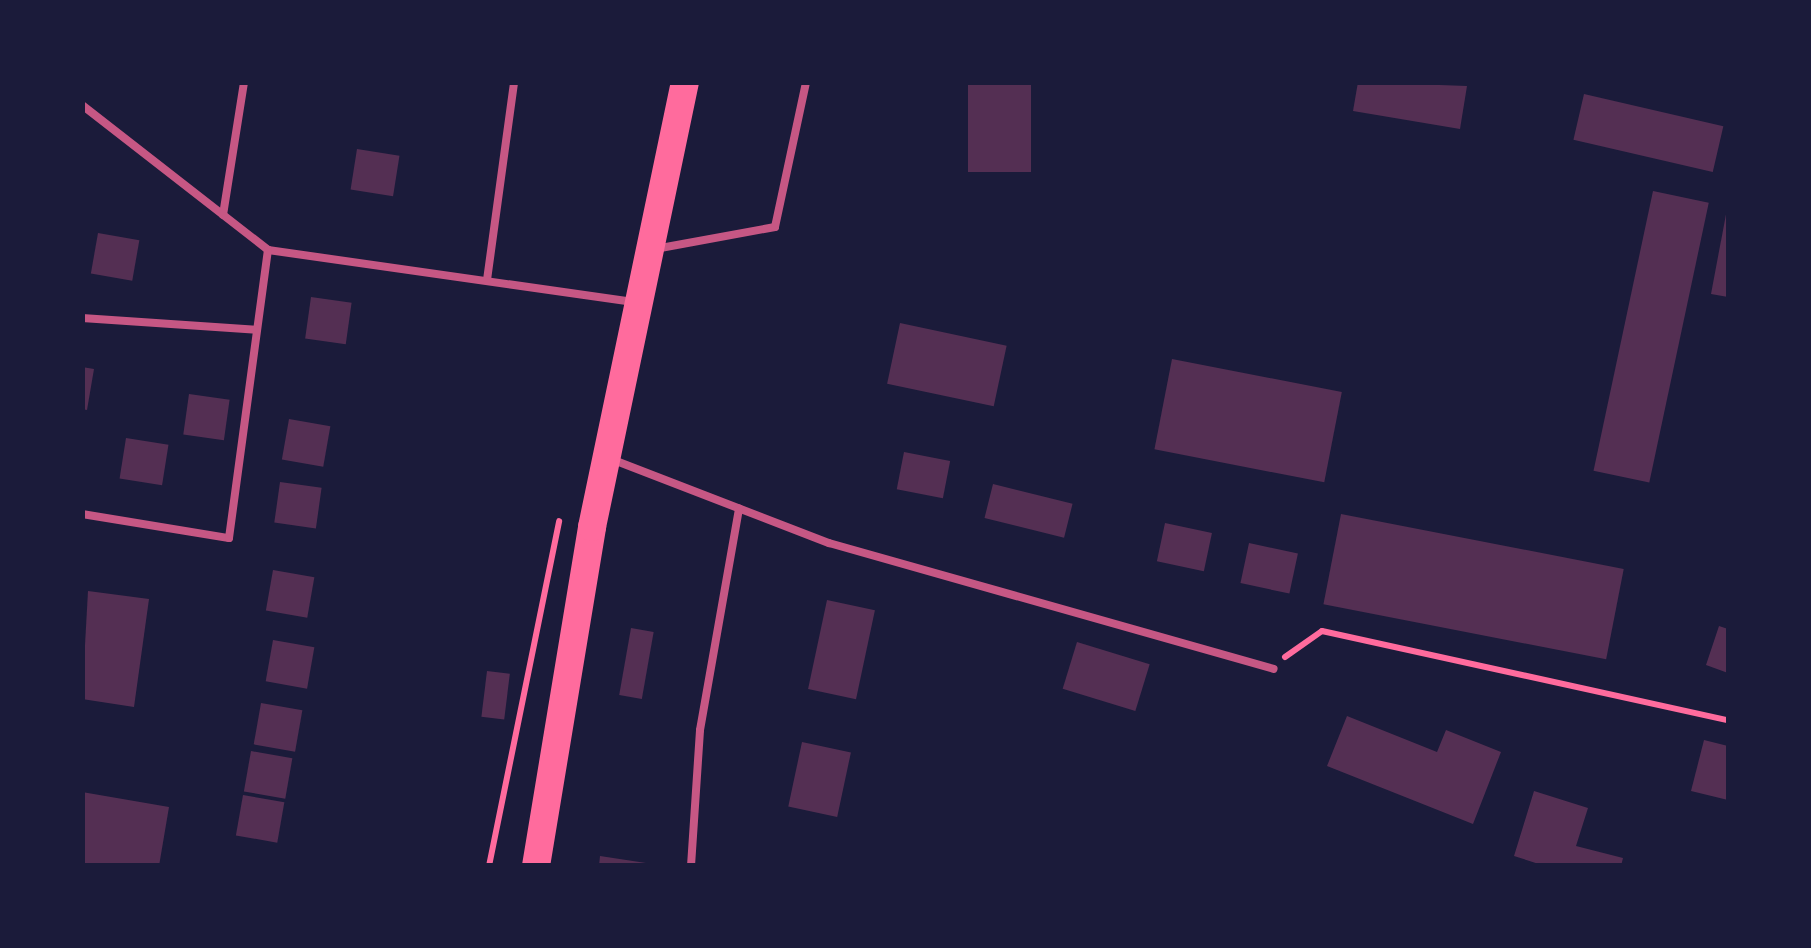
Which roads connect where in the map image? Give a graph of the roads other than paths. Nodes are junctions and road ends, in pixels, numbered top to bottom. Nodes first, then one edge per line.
1 (244, 82) edge
2 (514, 82) edge
3 (685, 82) edge
4 (806, 82) edge
5 (82, 105) edge
6 (223, 215) junction
7 (268, 250) junction
8 (651, 250) junction
9 (488, 280) junction
10 (640, 303) junction
11 (82, 318) edge
12 (257, 330) junction
13 (607, 457) junction
14 (739, 508) junction
15 (82, 514) edge
16 (1274, 669) road end
17 (536, 866) edge
18 (691, 866) edge

1 - 6 lane
2 - 9 lane
3 - 8 highway
4 - 8 lane
5 - 6 lane
6 - 7 lane
7 - 9 lane
7 - 12 lane
8 - 10 highway
9 - 10 lane
10 - 13 highway
11 - 12 lane
12 - 15 lane
13 - 14 lane
13 - 17 highway
14 - 16 lane
14 - 18 lane

